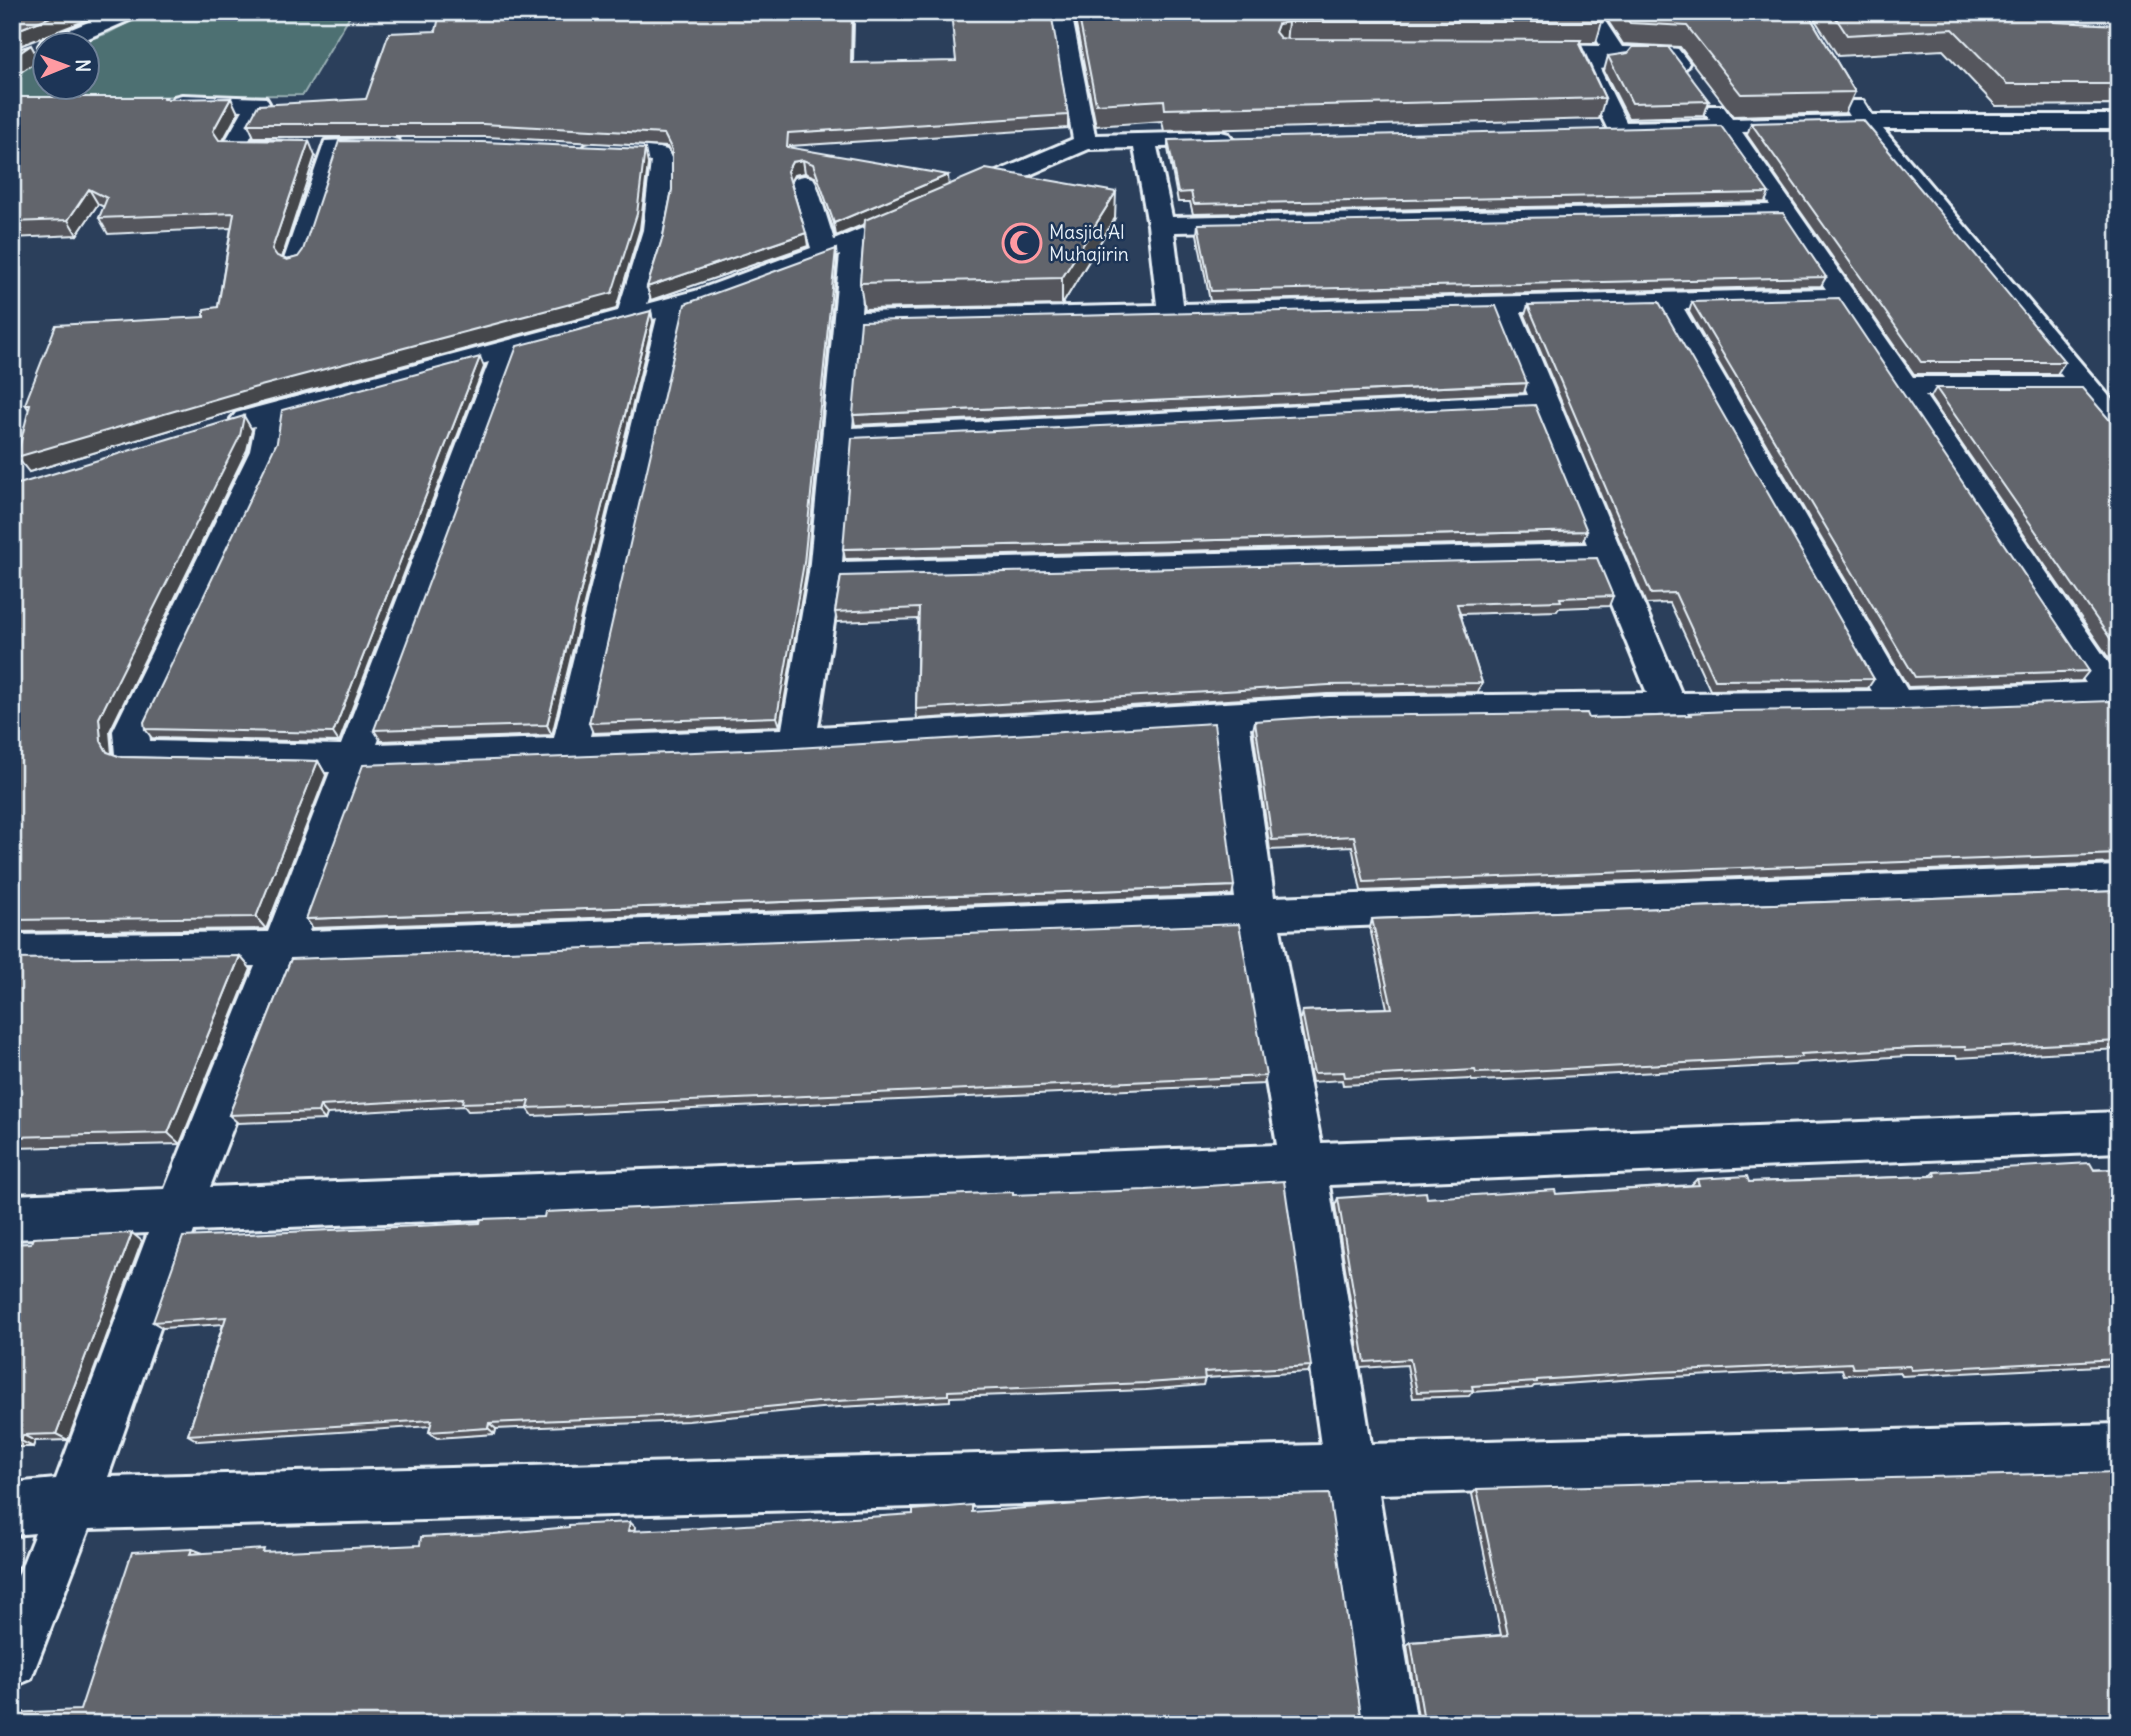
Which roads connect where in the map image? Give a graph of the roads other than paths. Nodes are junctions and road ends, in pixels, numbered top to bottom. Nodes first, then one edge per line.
1 (132, 12) edge
2 (1061, 12) edge
3 (1588, 12) edge
4 (83, 32) edge
5 (1512, 50) edge
6 (1616, 52) junction
7 (1688, 76) edge
8 (1845, 89) edge
9 (1703, 96) edge
10 (161, 102) edge
11 (1866, 122) junction
12 (2119, 122) edge
13 (1726, 126) junction
14 (1618, 129) junction
15 (1590, 130) edge
16 (1241, 138) edge
17 (1144, 141) junction
18 (1085, 142) junction
19 (333, 146) junction
20 (409, 146) edge
21 (565, 149) edge
22 (804, 183) edge
23 (1787, 212) junction
24 (1161, 225) junction
25 (854, 242) junction
26 (825, 252) junction
27 (295, 265) edge
28 (1845, 297) junction
29 (1666, 301) junction
30 (1504, 303) junction
31 (673, 307) junction
32 (1171, 313) junction
33 (630, 316) junction
34 (847, 320) junction
35 (507, 351) junction
36 (1905, 386) junction
37 (2085, 386) junction
38 (1545, 403) junction
39 (272, 412) junction
40 (220, 426) edge
41 (2119, 427) edge
42 (835, 438) junction
43 (1606, 554) junction
44 (824, 573) junction
45 (2115, 700) edge
46 (1896, 703) junction
47 (1668, 705) junction
48 (1231, 715) junction
49 (798, 742) junction
50 (569, 750) junction
51 (353, 759) junction
52 (2119, 882) edge
53 (1257, 914) junction
54 (282, 949) junction
55 (12, 952) edge
56 (2119, 1132) edge
57 (1303, 1165) junction
58 (179, 1210) junction
59 (12, 1217) edge
60 (2119, 1448) edge
61 (1349, 1469) junction
62 (73, 1504) junction
63 (12, 1509) edge
64 (12, 1660) edge
65 (1389, 1724) edge

1 - 4 street
2 - 18 street
3 - 6 street
5 - 6 street
6 - 7 street
6 - 14 street
8 - 11 street
9 - 13 street
10 - 19 street
11 - 12 street
11 - 13 street
11 - 37 street
13 - 14 street
13 - 23 street
14 - 15 street
16 - 17 street
17 - 18 street
17 - 24 street
18 - 25 street
19 - 20 street
19 - 27 street
21 - 33 street
22 - 26 street
23 - 24 street
23 - 28 street
24 - 32 street
25 - 26 street
25 - 34 street
26 - 31 street
28 - 29 street
28 - 36 street
29 - 30 street
29 - 46 street
30 - 32 street
30 - 38 street
31 - 33 street
31 - 50 street
32 - 34 street
33 - 35 street
34 - 42 street
35 - 39 street
35 - 51 street
36 - 37 street
36 - 45 street
37 - 41 street
38 - 42 street
38 - 43 street
39 - 40 street
39 - 51 street
42 - 44 street
43 - 44 street
43 - 47 street
44 - 49 street
45 - 46 street
46 - 47 street
47 - 48 street
48 - 49 street
48 - 53 street
49 - 50 street
50 - 51 street
51 - 54 street
52 - 53 street
53 - 54 street
53 - 57 street
54 - 55 street
54 - 58 street
56 - 57 street
57 - 58 street
57 - 61 street
58 - 59 street
58 - 62 street
60 - 61 street
61 - 62 street
61 - 65 street
62 - 63 street
62 - 64 street

